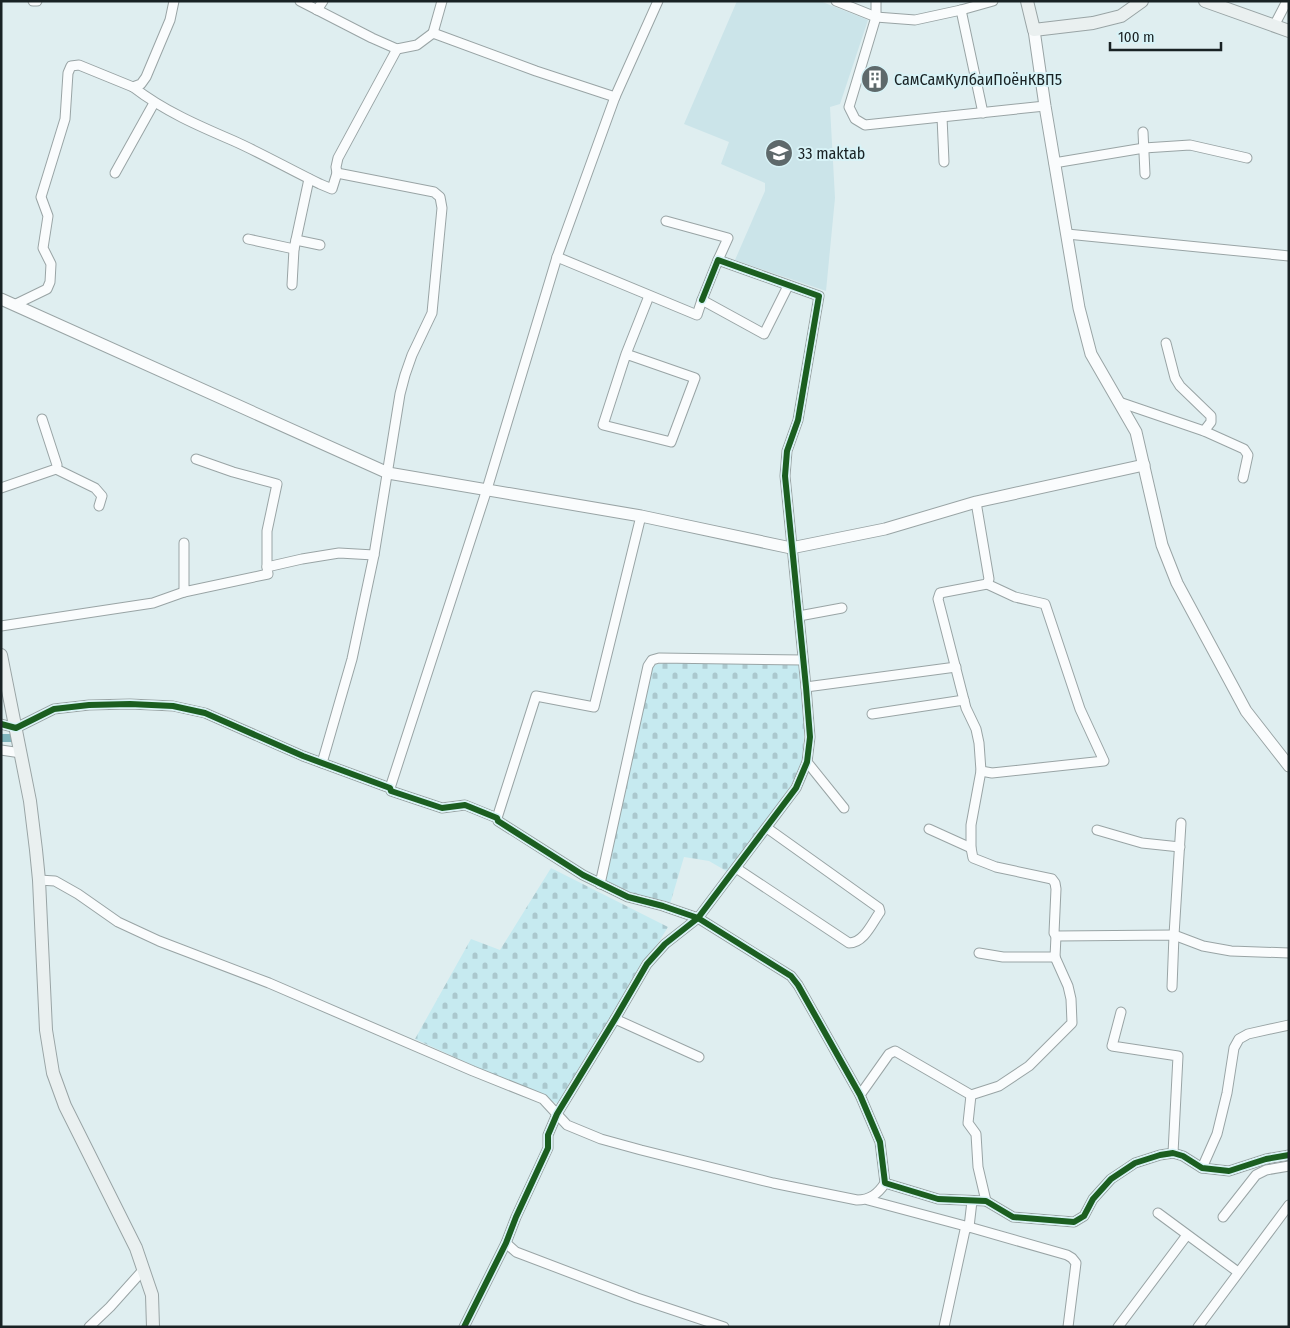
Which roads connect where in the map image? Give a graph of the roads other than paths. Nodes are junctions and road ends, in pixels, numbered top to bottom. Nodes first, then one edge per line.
1 (33, 1) edge
2 (174, 1) edge
3 (300, 1) edge
4 (323, 1) edge
5 (442, 1) edge
6 (658, 1) edge
7 (836, 1) edge
8 (876, 1) edge
9 (993, 1) edge
10 (1027, 1) edge
11 (1142, 1) edge
12 (1204, 1) edge
13 (1287, 1) edge
14 (37, 2) edge
15 (317, 10) junction
16 (961, 10) junction
17 (876, 17) junction
18 (1274, 26) junction
19 (1034, 30) junction
20 (1289, 31) edge
21 (433, 34) junction
22 (397, 49) junction
23 (133, 87) junction
24 (615, 97) junction
25 (154, 103) junction
26 (1045, 106) junction
27 (983, 113) junction
28 (942, 117) junction
29 (1143, 132) dead end
30 (1144, 148) junction
31 (1247, 158) dead end
32 (944, 162) dead end
33 (1054, 162) junction
34 (115, 172) dead end
35 (337, 173) junction
36 (1145, 174) dead end
37 (309, 179) junction
38 (666, 221) dead end
39 (1067, 234) junction
40 (248, 239) dead end
41 (295, 245) junction
42 (320, 245) dead end
43 (1289, 256) edge
44 (557, 257) junction
45 (718, 260) junction
46 (292, 285) dead end
47 (788, 286) junction
48 (649, 296) junction
49 (1, 299) edge
50 (702, 300) junction
51 (14, 305) junction
52 (1166, 344) dead end
53 (626, 354) junction
54 (1119, 402) junction
55 (42, 419) dead end
56 (1204, 432) junction
57 (196, 459) dead end
58 (1144, 465) junction
59 (56, 469) junction
60 (388, 473) junction
61 (1243, 478) dead end
62 (1, 488) edge
63 (487, 488) junction
64 (976, 502) junction
65 (99, 506) dead end
66 (641, 516) junction
67 (184, 543) dead end
68 (791, 548) junction
69 (374, 555) junction
70 (267, 567) junction
71 (987, 584) junction
72 (184, 592) junction
73 (842, 608) dead end
74 (799, 616) junction
75 (1, 626) edge
76 (1, 655) edge
77 (803, 660) junction
78 (956, 667) junction
79 (806, 687) junction
80 (964, 700) junction
81 (872, 714) dead end
82 (1, 724) edge
83 (16, 728) junction
84 (1, 750) edge
85 (21, 753) junction
86 (807, 762) junction
87 (322, 763) junction
88 (1289, 766) edge
89 (981, 771) junction
90 (390, 788) junction
91 (844, 808) dead end
92 (497, 818) junction
93 (1181, 823) dead end
94 (767, 828) junction
95 (930, 829) dead end
96 (1097, 830) dead end
97 (1180, 847) junction
98 (971, 848) junction
99 (736, 868) junction
100 (39, 880) junction
101 (600, 884) junction
102 (698, 918) junction
103 (1174, 935) junction
104 (1056, 936) junction
105 (979, 953) dead end
106 (1289, 953) edge
107 (1055, 956) junction
108 (1172, 987) dead end
109 (1121, 1012) dead end
110 (615, 1019) junction
111 (1289, 1024) edge
112 (699, 1057) dead end
113 (860, 1095) junction
114 (971, 1095) junction
115 (556, 1114) junction
116 (1173, 1153) junction
117 (1289, 1155) edge
118 (1289, 1166) edge
119 (1202, 1168) junction
120 (885, 1183) junction
121 (868, 1200) junction
122 (972, 1201) junction
123 (986, 1201) junction
124 (1289, 1205) edge
125 (1158, 1213) dead end
126 (1223, 1217) dead end
127 (969, 1227) junction
128 (1187, 1235) junction
129 (506, 1243) junction
130 (144, 1269) junction
131 (1238, 1272) junction
132 (89, 1327) edge
133 (154, 1327) edge
134 (464, 1327) edge
135 (724, 1327) edge
136 (944, 1327) edge
137 (1068, 1327) edge
138 (1118, 1327) edge
139 (1198, 1327) edge

1 - 14 street
2 - 23 street
3 - 15 street
4 - 15 street
5 - 21 street
6 - 24 street
7 - 17 street
8 - 17 street
9 - 16 street
10 - 19 main road
11 - 19 main road
12 - 18 main road
13 - 18 street
15 - 22 street
16 - 17 street
16 - 27 street
17 - 28 street
18 - 20 main road
19 - 26 street
21 - 22 street
21 - 24 street
22 - 35 street
23 - 25 street
23 - 51 street
24 - 44 street
25 - 34 street
25 - 37 street
26 - 27 street
26 - 33 street
27 - 28 street
28 - 32 street
29 - 30 street
30 - 31 street
30 - 33 street
30 - 36 street
33 - 39 street
35 - 37 street
35 - 60 street
37 - 41 street
38 - 45 street
39 - 43 street
39 - 54 street
40 - 41 street
41 - 42 street
41 - 46 street
44 - 48 street
44 - 63 street
45 - 47 street
45 - 50 street
47 - 50 street
47 - 68 street
48 - 50 street
48 - 53 street
49 - 51 street
51 - 60 street
52 - 56 street
53 - 53 street
54 - 56 street
54 - 58 street
55 - 59 street
56 - 61 street
57 - 70 street
58 - 64 street
58 - 88 street
59 - 62 street
59 - 65 street
60 - 63 street
60 - 69 street
63 - 66 street
63 - 90 street
64 - 68 street
64 - 71 street
66 - 68 street
66 - 92 street
67 - 72 street
68 - 74 street
69 - 70 street
69 - 87 street
70 - 72 street
71 - 78 street
71 - 89 street
72 - 75 street
73 - 74 street
74 - 77 street
76 - 83 main road
77 - 79 street
77 - 101 street
78 - 79 street
78 - 80 street
79 - 86 street
80 - 81 street
80 - 89 street
82 - 83 street
83 - 85 main road
83 - 87 street
84 - 85 street
85 - 100 main road
86 - 91 street
86 - 94 street
87 - 90 street
89 - 98 street
90 - 92 street
92 - 101 street
93 - 97 street
94 - 99 street
94 - 99 street
95 - 98 street
96 - 97 street
97 - 103 street
98 - 104 street
99 - 102 street
100 - 115 street
100 - 130 main road
101 - 102 street
102 - 110 street
102 - 113 street
103 - 104 street
103 - 106 street
103 - 108 street
104 - 107 street
105 - 107 street
107 - 114 street
109 - 116 street
110 - 112 street
110 - 115 street
111 - 119 street
113 - 114 street
113 - 120 street
114 - 123 street
115 - 121 street
115 - 129 street
116 - 119 street
116 - 123 street
117 - 119 street
118 - 126 street
120 - 121 street
120 - 122 street
121 - 127 street
122 - 123 street
122 - 127 street
124 - 131 street
125 - 128 street
127 - 136 street
127 - 137 street
128 - 131 street
128 - 138 street
129 - 134 street
129 - 135 street
130 - 132 street
130 - 133 main road
131 - 139 street

